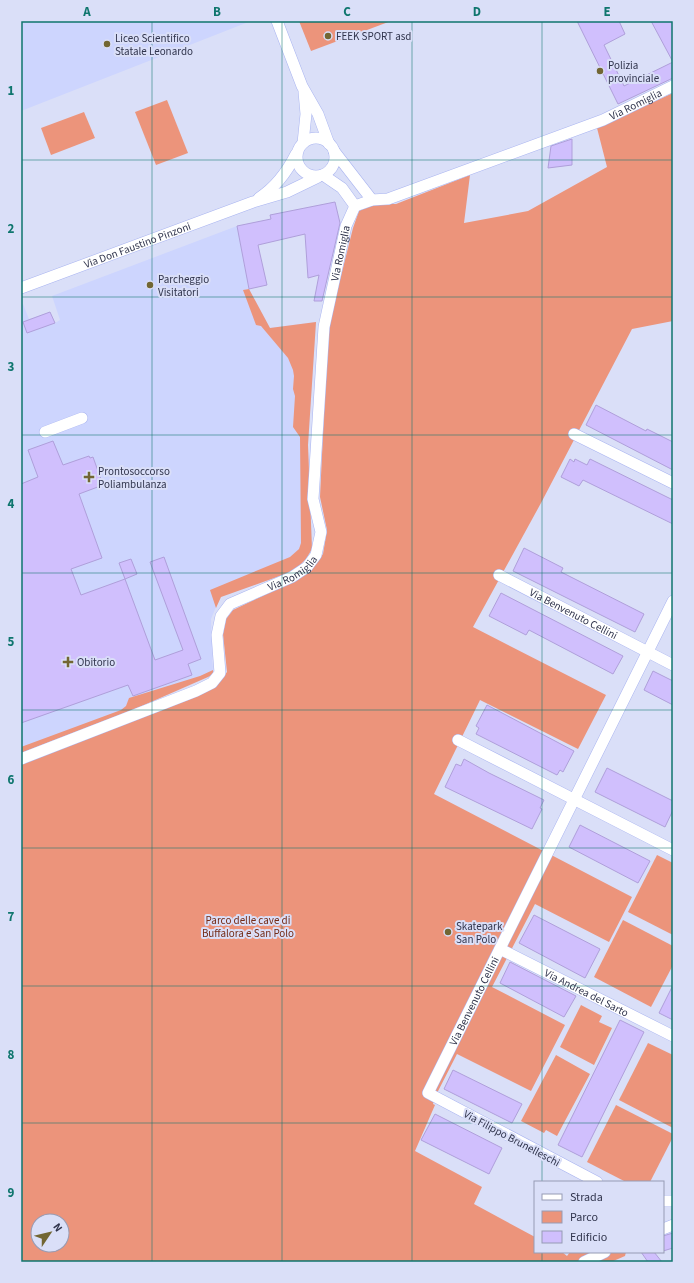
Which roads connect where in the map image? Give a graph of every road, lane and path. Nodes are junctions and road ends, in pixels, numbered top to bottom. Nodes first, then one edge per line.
1 (277, 21) edge
2 (302, 86) junction
3 (673, 86) edge
4 (303, 143) junction
5 (332, 148) junction
6 (297, 153) junction
7 (321, 176) junction
8 (372, 200) junction
9 (253, 202) junction
10 (355, 206) junction
11 (21, 288) edge
12 (82, 418) dead end
13 (45, 432) dead end
14 (574, 434) dead end
15 (673, 484) edge
16 (499, 575) dead end
17 (673, 601) edge
18 (648, 652) junction
19 (673, 665) edge
20 (458, 740) dead end
21 (21, 760) edge
22 (574, 800) junction
23 (673, 850) edge
24 (500, 949) junction
25 (673, 1036) edge
26 (428, 1093) joint
27 (595, 1181) edge
28 (603, 1253) edge
29 (584, 1262) edge

1 - 2 street
2 - 4 street
2 - 5 street
3 - 8 street, Via Romiglia
4 - 5 street
4 - 6 street
5 - 7 street
5 - 8 street
6 - 7 street
6 - 9 street, Via Don Faustino Pinzoni
7 - 9 street, Via Don Faustino Pinzoni
7 - 10 street
8 - 10 street, Via Romiglia
9 - 11 street, Via Don Faustino Pinzoni
10 - 21 street, Via Romiglia
12 - 13 street
14 - 15 street
16 - 18 street, Via Benvenuto Cellini
17 - 18 street, Via Benvenuto Cellini
18 - 19 street
18 - 22 street, Via Benvenuto Cellini
20 - 22 street
22 - 23 street
22 - 24 street, Via Benvenuto Cellini
24 - 25 street, Via Andrea del Sarto
24 - 26 street, Via Benvenuto Cellini
26 - 27 street, Via Filippo Brunelleschi
28 - 29 street

